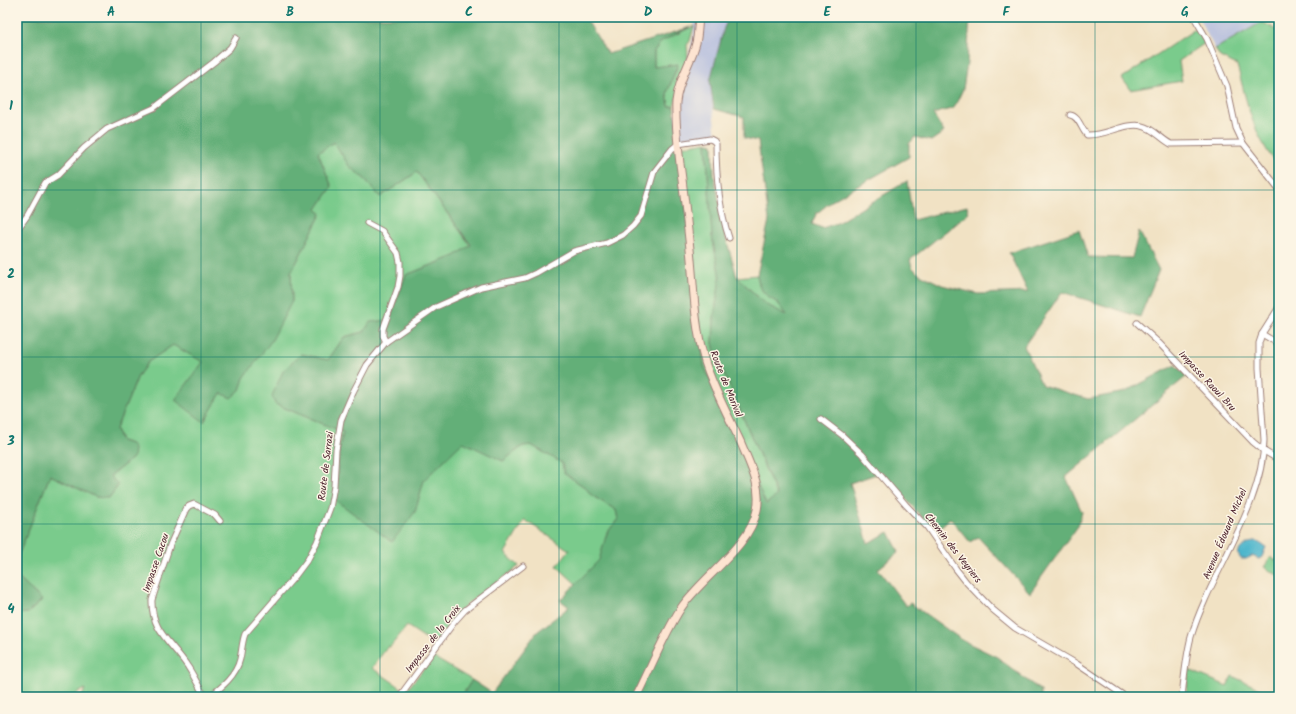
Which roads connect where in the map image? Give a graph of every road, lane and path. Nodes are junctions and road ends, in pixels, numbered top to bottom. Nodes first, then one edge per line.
1 (699, 17) edge
2 (1194, 17) edge
3 (236, 38) dead end
4 (1070, 115) dead end
5 (1244, 143) junction
6 (678, 144) junction
7 (1279, 189) edge
8 (367, 223) dead end
9 (17, 230) edge
10 (729, 238) dead end
11 (1279, 307) edge
12 (1137, 323) dead end
13 (1262, 334) junction
14 (386, 342) junction
15 (1279, 344) edge
16 (821, 419) dead end
17 (1264, 451) junction
18 (1279, 460) edge
19 (220, 521) dead end
20 (523, 566) dead end
21 (205, 697) edge
22 (209, 697) edge
23 (399, 697) edge
24 (636, 697) edge
25 (1126, 697) edge
26 (1182, 697) edge

1 - 6 main road, Route de Marival
2 - 5 street
3 - 9 street
4 - 5 street
5 - 7 street
6 - 10 street
6 - 14 street, Route de Sarrazi
6 - 24 main road, Route de Marival
8 - 14 street
11 - 13 street, Avenue Édouard Michel
12 - 17 street, Impasse Raoul Bru
13 - 15 street
13 - 17 street, Avenue Édouard Michel
14 - 22 street, Route de Sarrazi
16 - 25 street, Chemin des Veyriers
17 - 18 street, Impasse Raoul Bru
17 - 26 street, Avenue Édouard Michel
19 - 21 street, Impasse Cacou
20 - 23 street, Impasse de la Croix

